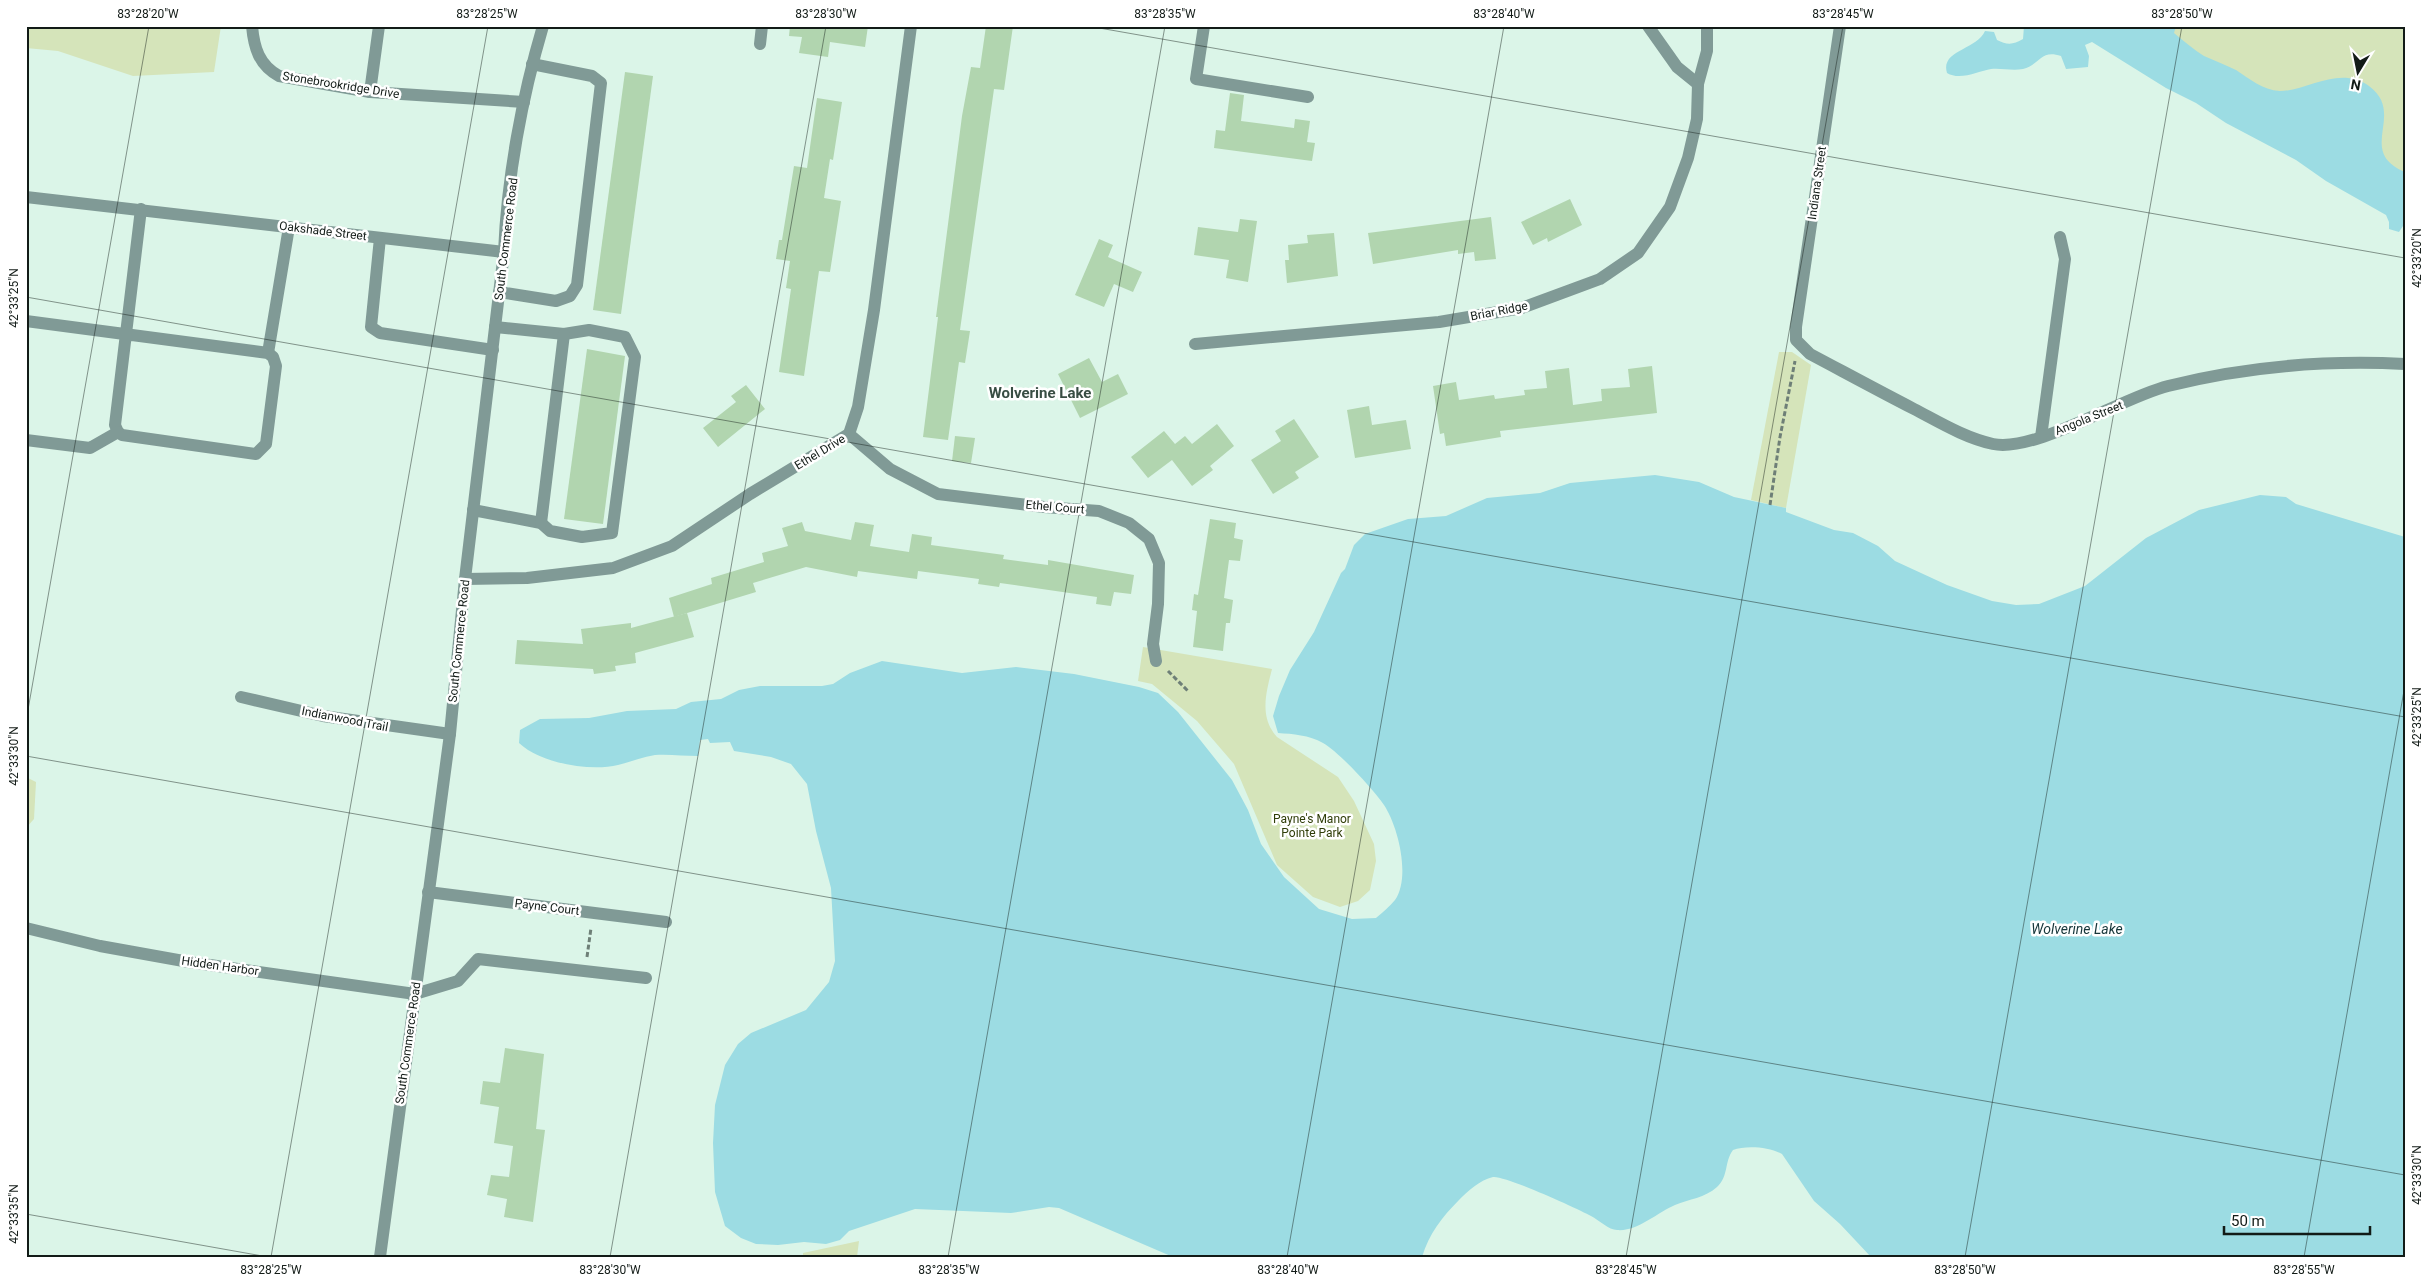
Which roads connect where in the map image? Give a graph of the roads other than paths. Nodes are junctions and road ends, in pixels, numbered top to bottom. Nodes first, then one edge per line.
1 (252, 26) edge
2 (379, 26) edge
3 (543, 26) edge
4 (762, 26) edge
5 (911, 26) edge
6 (1204, 26) edge
7 (1648, 26) edge
8 (1707, 26) edge
9 (1840, 26) edge
10 (760, 44) dead end
11 (532, 64) junction
12 (1698, 84) junction
13 (370, 92) junction
14 (1308, 96) dead end
15 (524, 102) junction
16 (26, 197) edge
17 (141, 209) junction
18 (289, 227) junction
19 (2060, 237) dead end
20 (380, 238) junction
21 (504, 252) junction
22 (500, 292) junction
23 (26, 321) edge
24 (495, 328) junction
25 (126, 334) junction
26 (564, 334) junction
27 (1796, 340) joint
28 (1195, 344) dead end
29 (492, 350) junction
30 (268, 353) junction
31 (2405, 364) edge
32 (118, 432) junction
33 (849, 434) junction
34 (2041, 437) junction
35 (26, 440) edge
36 (473, 510) junction
37 (541, 523) junction
38 (465, 579) junction
39 (1156, 661) road end
40 (241, 697) dead end
41 (450, 734) junction
42 (428, 892) junction
43 (666, 922) dead end
44 (26, 928) edge
45 (646, 978) dead end
46 (415, 994) junction
47 (380, 1257) edge

1 - 13 street, Stonebrookridge Drive
2 - 13 street
3 - 11 street, South Commerce Road
4 - 10 street
5 - 33 street, Ethel Drive
6 - 14 street
7 - 12 street
8 - 12 street, Briar Ridge
9 - 27 street, Indiana Street
11 - 15 street, South Commerce Road
11 - 22 street
12 - 28 street, Briar Ridge
13 - 15 street, Stonebrookridge Drive
15 - 21 street, South Commerce Road
16 - 17 street, Oakshade Street
17 - 18 street, Oakshade Street
17 - 25 street
18 - 20 street, Oakshade Street
18 - 30 street
19 - 34 street
20 - 21 street, Oakshade Street
20 - 29 street
21 - 22 street, South Commerce Road
22 - 24 street, South Commerce Road
23 - 25 street
24 - 26 street
24 - 29 street, South Commerce Road
25 - 30 street
25 - 32 street
26 - 37 street
26 - 37 street
27 - 34 street, Angola Street
29 - 36 street, South Commerce Road
30 - 32 street
31 - 34 street, Angola Street
32 - 35 street
33 - 38 street, Ethel Drive
33 - 39 street, Ethel Court
36 - 37 street
36 - 38 street, South Commerce Road
38 - 41 street, South Commerce Road
40 - 41 street, Indianwood Trail
41 - 42 street, South Commerce Road
42 - 43 street, Payne Court
42 - 46 street, South Commerce Road
44 - 46 street, Hidden Harbor
45 - 46 street
46 - 47 street, South Commerce Road

